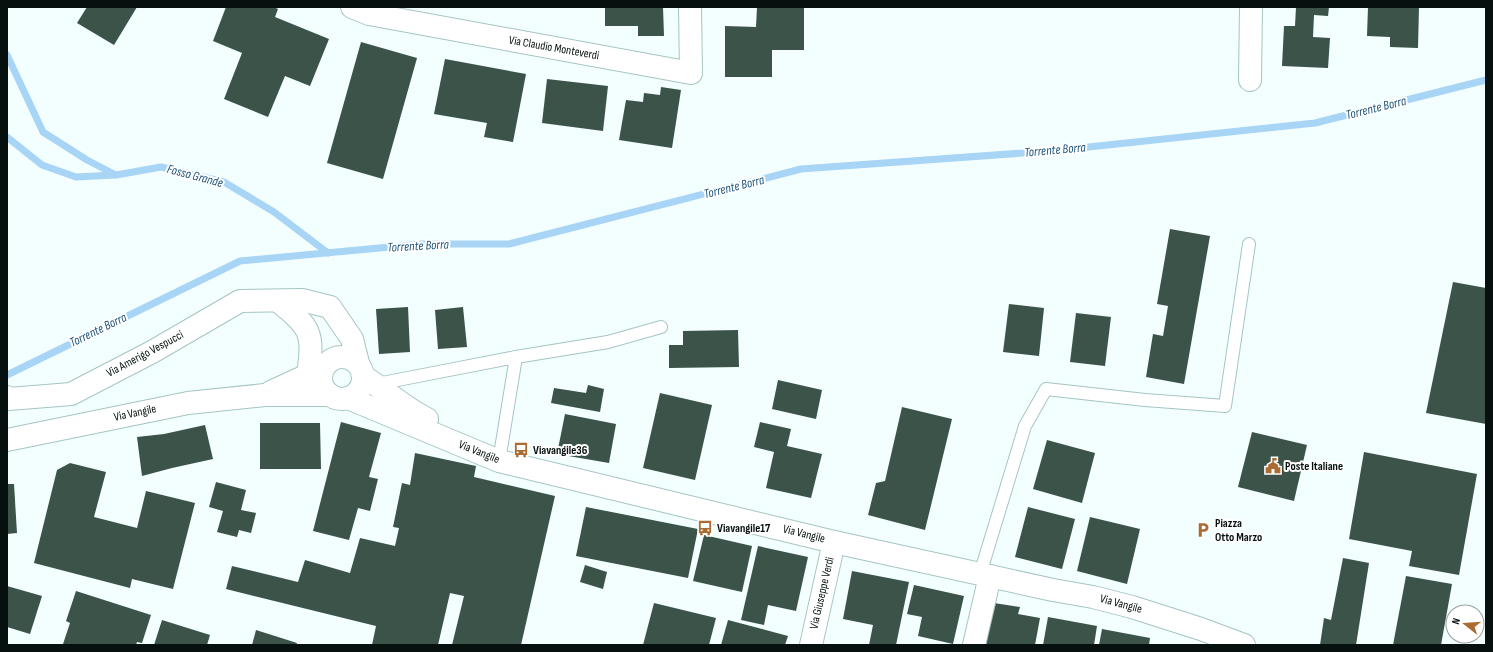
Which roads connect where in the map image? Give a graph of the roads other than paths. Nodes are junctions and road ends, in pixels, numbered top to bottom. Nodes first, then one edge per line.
1 (352, 7) edge
2 (690, 7) edge
3 (1251, 7) edge
4 (1250, 80) dead end
5 (1250, 244) dead end
6 (278, 301) junction
7 (661, 327) dead end
8 (516, 358) junction
9 (315, 372) junction
10 (366, 375) junction
11 (265, 395) junction
12 (339, 397) junction
13 (8, 398) edge
14 (7, 440) edge
15 (492, 457) junction
16 (834, 542) junction
17 (985, 575) junction
18 (810, 645) edge
19 (974, 645) edge
20 (1244, 645) edge

1 - 2 street, Via Claudio Monteverdi
3 - 4 street
5 - 17 lane
6 - 9 street
6 - 10 street, Via Amerigo Vespucci
6 - 13 street, Via Amerigo Vespucci
7 - 8 lane
8 - 10 lane
8 - 15 lane
9 - 10 street
9 - 11 street, Via Vangile
9 - 12 street
10 - 12 street
10 - 15 street
11 - 12 street, Via Vangile
11 - 14 street, Via Vangile
12 - 15 street, Via Vangile
15 - 16 street, Via Vangile
16 - 17 street, Via Vangile
16 - 18 street, Via Giuseppe Verdi
17 - 19 street
17 - 20 street, Via Vangile

